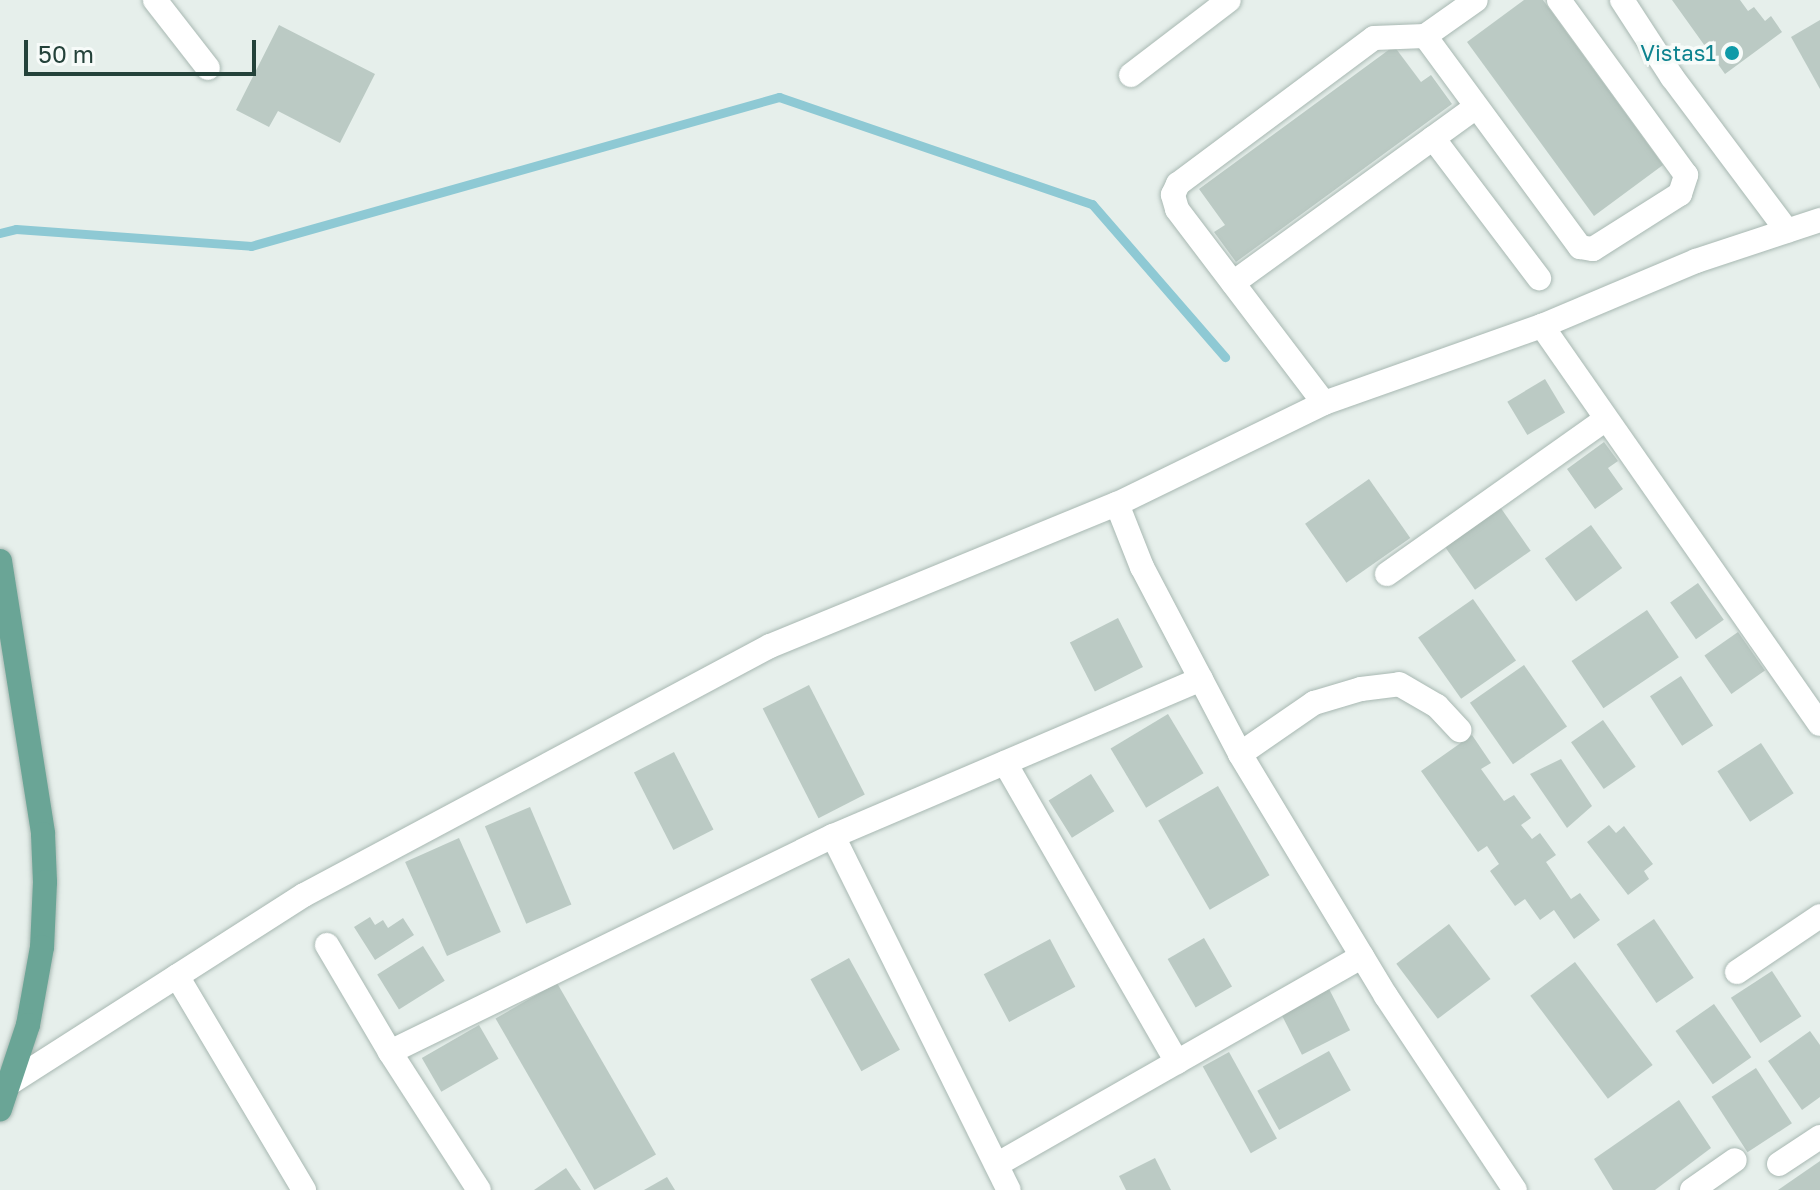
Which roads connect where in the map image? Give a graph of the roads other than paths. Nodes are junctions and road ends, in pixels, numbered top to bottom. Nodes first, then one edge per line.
1 (155, 0) edge
2 (1229, 0) edge
3 (1476, 0) edge
4 (1559, 0) edge
5 (1622, 0) edge
6 (1425, 36) junction
7 (208, 68) dead end
8 (1131, 75) dead end
9 (1476, 107) junction
10 (1433, 138) junction
11 (1820, 220) edge
12 (1787, 231) junction
13 (1539, 278) dead end
14 (1233, 283) junction
15 (1542, 326) junction
16 (1324, 403) junction
17 (1606, 419) junction
18 (1117, 504) junction
19 (0, 561) edge
20 (1387, 574) dead end
21 (1201, 679) junction
22 (1820, 724) edge
23 (1459, 730) dead end
24 (1240, 754) junction
25 (1005, 763) junction
26 (833, 836) junction
27 (1820, 916) edge
28 (327, 945) dead end
29 (1362, 956) junction
30 (1737, 972) dead end
31 (177, 976) junction
32 (390, 1052) junction
33 (1177, 1062) junction
34 (10, 1083) junction
35 (0, 1109) edge
36 (1820, 1137) edge
37 (1735, 1160) dead end
38 (998, 1164) junction
39 (1779, 1164) dead end
40 (304, 1190) edge
41 (479, 1190) edge
42 (1009, 1190) edge
43 (1515, 1190) edge
44 (1692, 1190) edge

1 - 7 street
2 - 8 street
3 - 6 street
4 - 9 street
5 - 12 street
6 - 9 street
6 - 14 street
9 - 10 street
10 - 13 street
10 - 14 street
11 - 12 street
12 - 15 street
14 - 16 street
15 - 16 street
15 - 17 street
16 - 18 street
17 - 20 street
17 - 22 street
18 - 21 street
18 - 31 street
19 - 34 main road
21 - 24 street
21 - 25 street
23 - 24 street
24 - 29 street
25 - 26 street
25 - 33 street
26 - 32 street
26 - 38 street
27 - 30 street
28 - 32 street
29 - 33 street
29 - 43 street
31 - 34 street
31 - 40 street
32 - 41 street
33 - 38 street
34 - 35 main road
36 - 39 street
37 - 44 street
38 - 42 street

